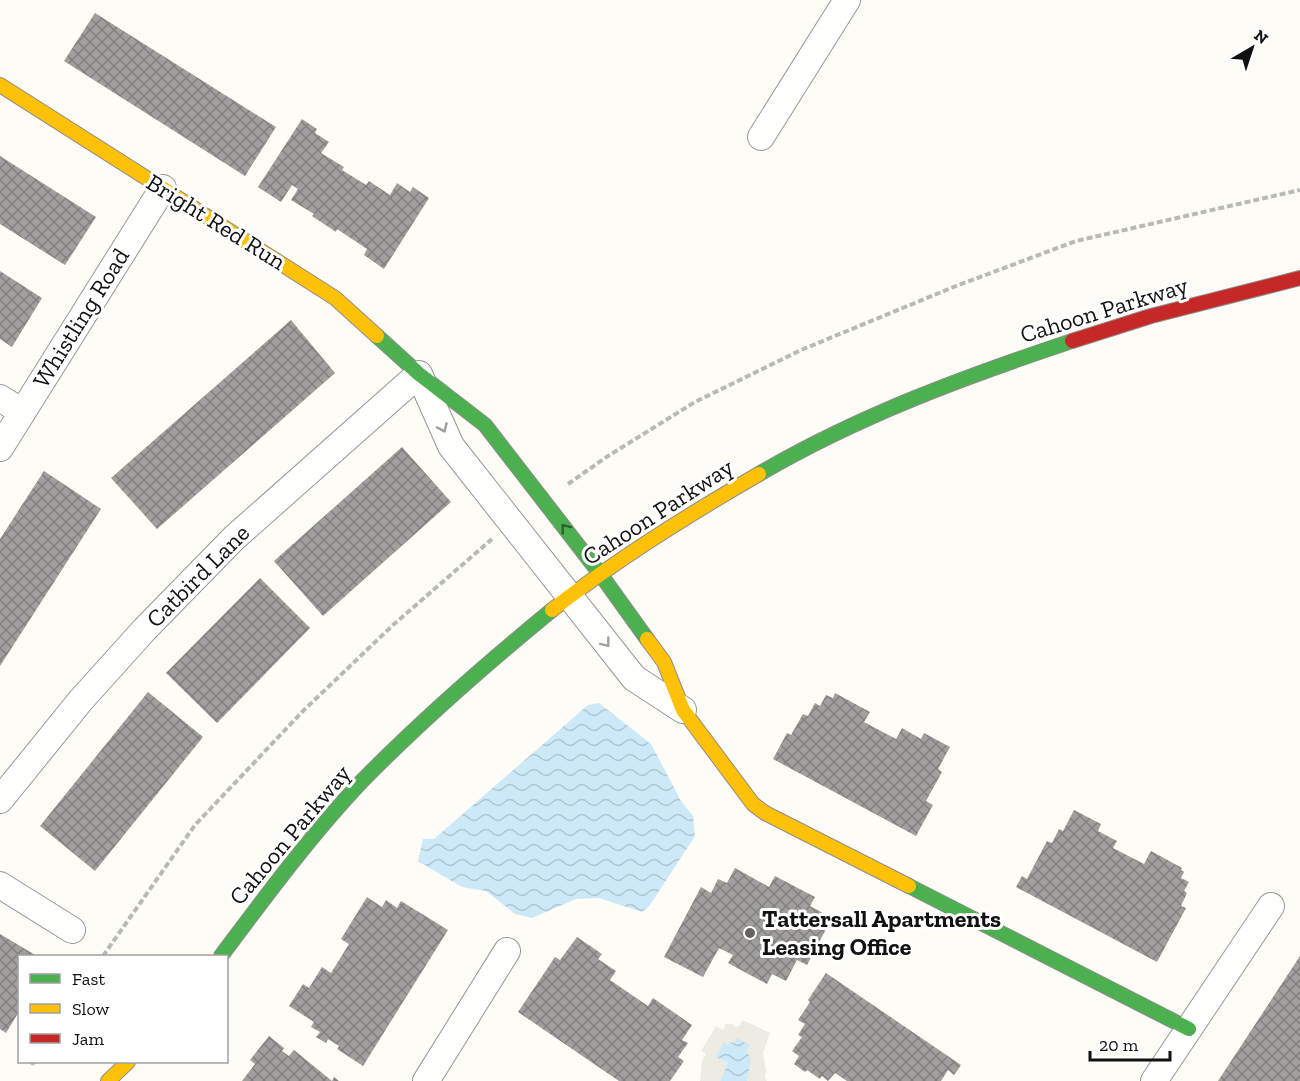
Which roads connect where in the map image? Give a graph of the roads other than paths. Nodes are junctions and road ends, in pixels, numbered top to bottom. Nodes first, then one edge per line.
1 (837, 4) edge
2 (0, 85) edge
3 (761, 137) dead end
4 (163, 188) junction
5 (1300, 278) edge
6 (1300, 289) edge
7 (1242, 294) junction
8 (419, 375) junction
9 (0, 398) edge
10 (22, 412) junction
11 (0, 448) edge
12 (601, 575) junction
13 (570, 597) junction
14 (683, 710) junction
15 (0, 800) edge
16 (0, 885) edge
17 (1271, 906) dead end
18 (72, 930) dead end
19 (507, 951) dead end
20 (223, 955) edge
21 (1189, 1029) junction
22 (127, 1063) edge
23 (108, 1081) edge
24 (426, 1081) edge
25 (1154, 1081) edge

1 - 3 street
2 - 4 street, Bright Red Run
4 - 8 street, Bright Red Run
4 - 10 street, Whistling Road
5 - 7 street, Cahoon Parkway
6 - 7 street, Cahoon Parkway
7 - 12 street, Cahoon Parkway
12 -> 8 street, Bright Red Run
8 -> 13 street, Bright Red Run
8 - 15 street, Catbird Lane
9 - 10 street
10 - 11 street, Whistling Road
12 - 13 street, Cahoon Parkway
12 - 14 street, Bright Red Run
13 -> 14 street, Bright Red Run
13 - 20 street, Cahoon Parkway
14 - 21 street, Bright Red Run
16 - 18 street
17 - 21 street
19 - 24 street
21 - 25 street
22 - 23 street

